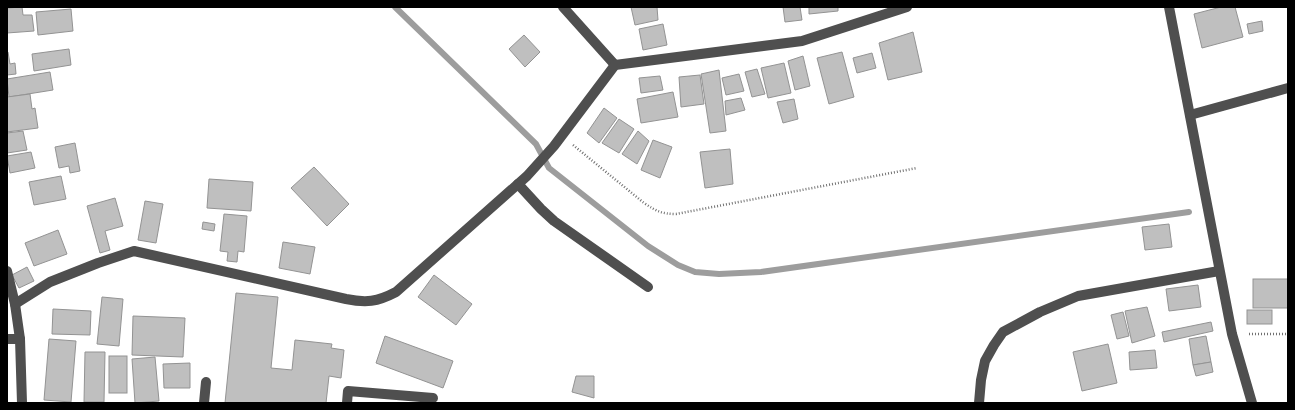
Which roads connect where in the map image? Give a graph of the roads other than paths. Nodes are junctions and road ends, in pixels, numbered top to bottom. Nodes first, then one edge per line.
1 (563, 7) edge
2 (907, 7) edge
3 (1168, 7) edge
4 (615, 65) junction
5 (1288, 88) edge
6 (1190, 115) junction
7 (518, 184) junction
8 (7, 271) edge
9 (1219, 271) junction
10 (648, 287) dead end
11 (15, 304) junction
12 (20, 339) junction
13 (7, 340) edge
14 (206, 382) dead end
15 (433, 398) dead end
16 (22, 403) edge
17 (204, 403) edge
18 (347, 403) edge
19 (979, 403) edge
20 (1252, 403) edge

1 - 4 street
2 - 4 street
3 - 6 street
4 - 7 street
5 - 6 street
6 - 9 street
7 - 10 street
7 - 11 street
8 - 11 street
9 - 19 street
9 - 20 street
11 - 12 street
12 - 13 street
12 - 16 street
14 - 17 street
15 - 18 street

